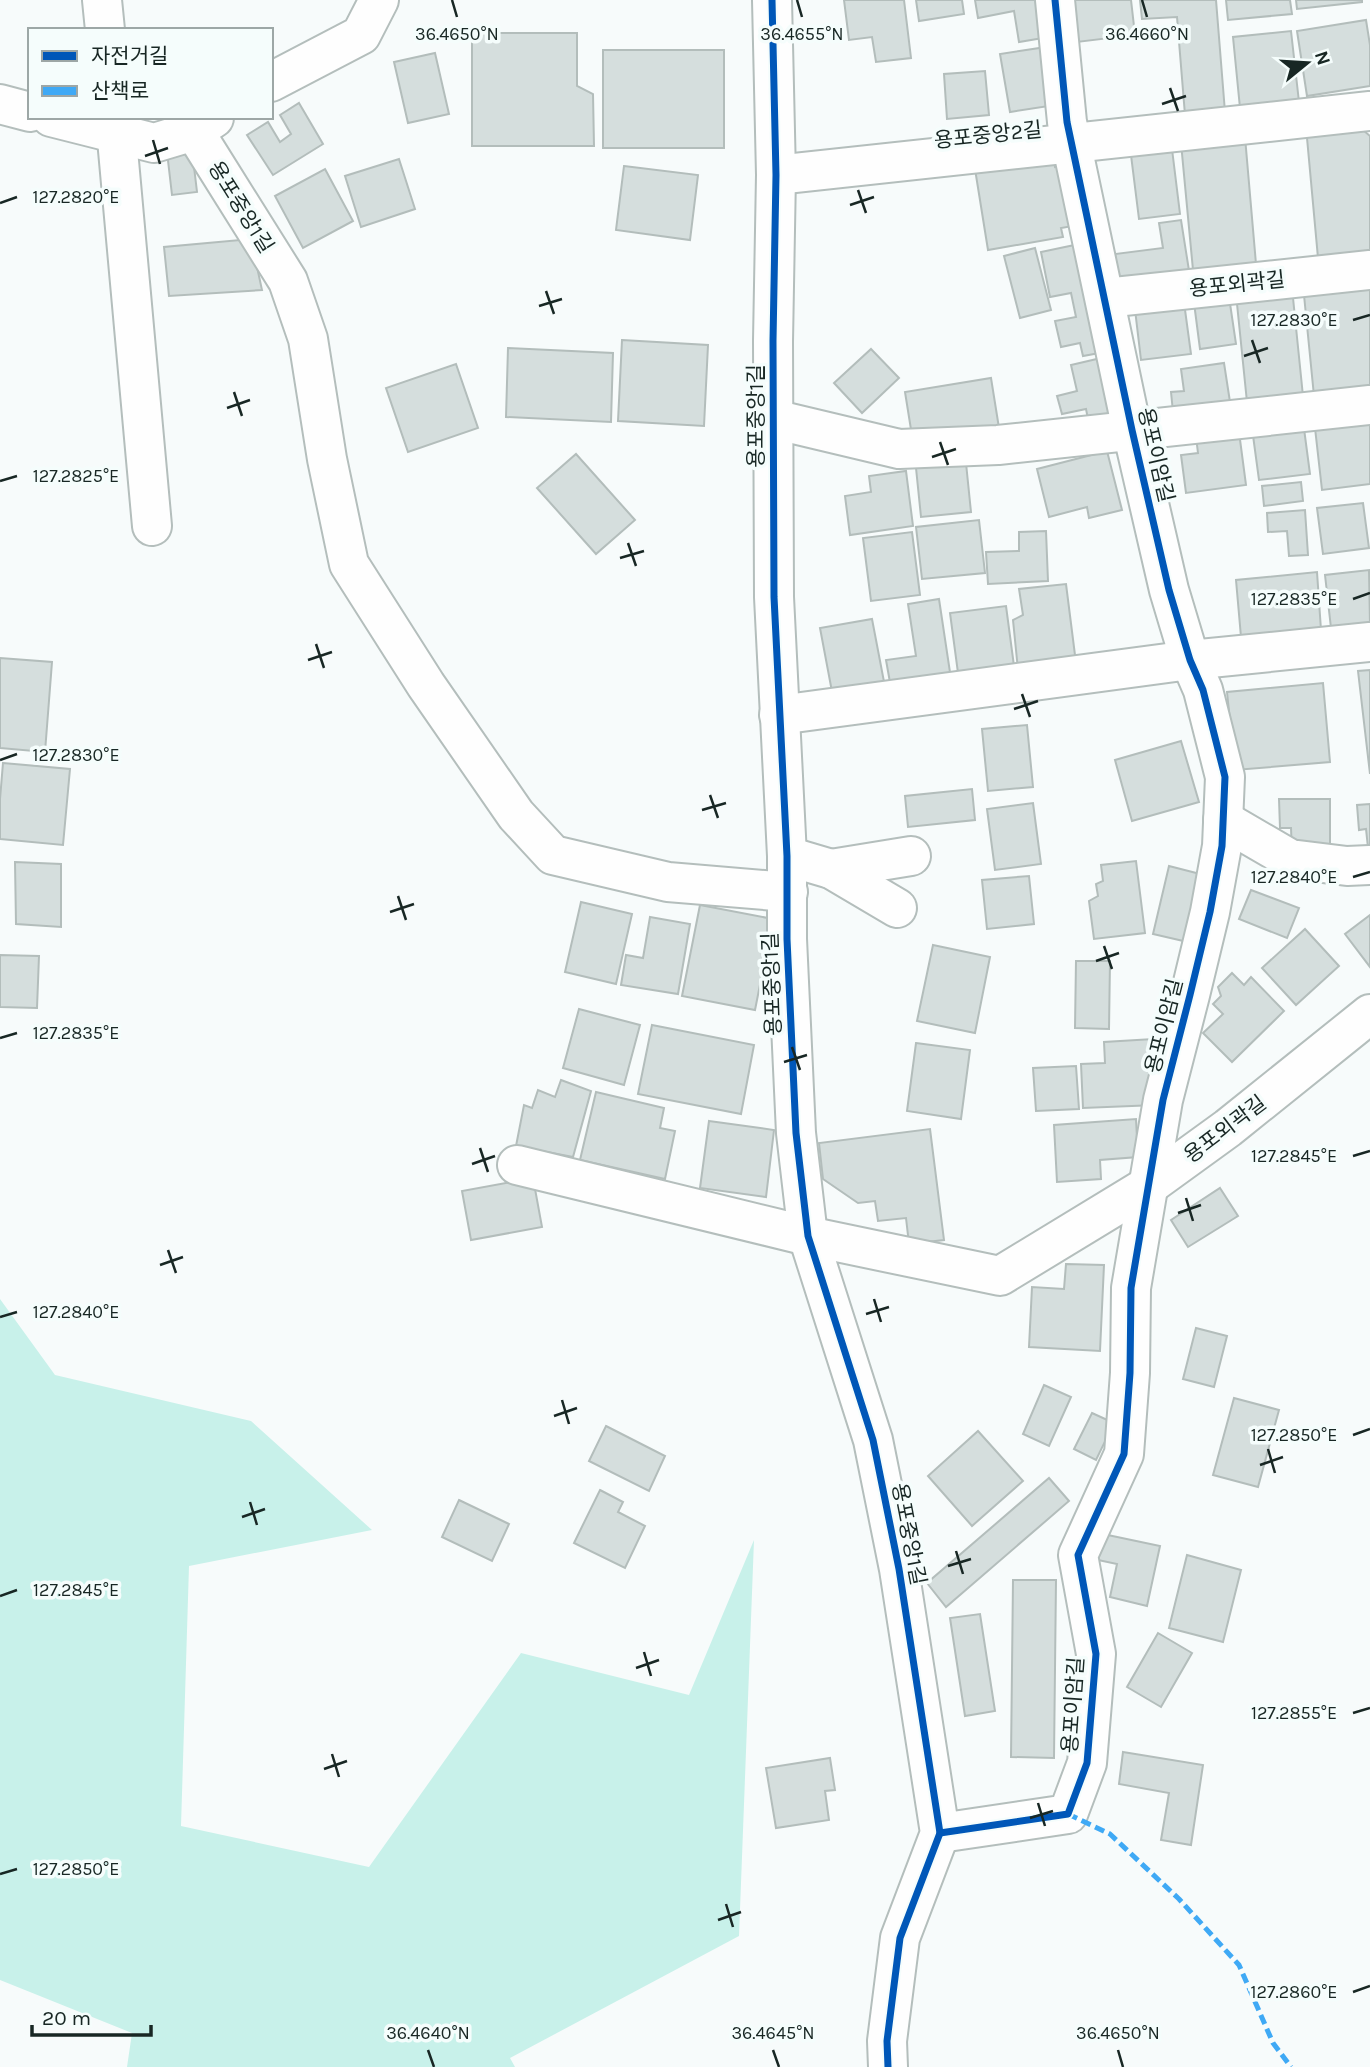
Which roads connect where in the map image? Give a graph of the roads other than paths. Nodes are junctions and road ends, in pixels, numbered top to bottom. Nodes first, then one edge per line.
1 (102, 0) edge
2 (379, 0) edge
3 (772, 0) edge
4 (1055, 0) edge
5 (105, 28) edge
6 (273, 81) edge
7 (0, 104) edge
8 (28, 111) edge
9 (1370, 111) edge
10 (65, 119) edge
11 (204, 124) edge
12 (116, 126) edge
13 (1070, 133) junction
14 (776, 174) junction
15 (1370, 270) edge
16 (1105, 298) junction
17 (1370, 405) edge
18 (773, 419) junction
19 (1132, 430) junction
20 (152, 527) dead end
21 (1370, 642) edge
22 (1190, 660) junction
23 (779, 715) junction
24 (1223, 820) junction
25 (911, 856) dead end
26 (1370, 865) edge
27 (831, 869) junction
28 (787, 874) junction
29 (897, 908) dead end
30 (1370, 1014) edge
31 (517, 1165) dead end
32 (1148, 1186) junction
33 (808, 1236) junction
34 (940, 1833) junction
35 (888, 2067) edge

1 - 5 street
2 - 6 street
3 - 14 street, 용포중앙1길
4 - 13 street, 용포이암길
7 - 8 street
9 - 13 street, 용포중앙2길
10 - 12 street
11 - 12 street
11 - 28 street, 용포중앙1길
12 - 20 street
13 - 14 street, 용포중앙2길
13 - 16 street, 용포이암길
14 - 18 street, 용포중앙1길
15 - 16 street, 용포외곽길
16 - 19 street, 용포이암길
17 - 19 street, 용포이암길
18 - 19 street, 용포이암길
18 - 23 street, 용포중앙1길
19 - 22 street, 용포이암길
21 - 22 street
22 - 23 street
22 - 24 street, 용포이암길
23 - 28 street, 용포중앙1길
24 - 26 street
24 - 32 street, 용포이암길
25 - 27 street
27 - 28 street
27 - 29 street
28 - 33 street, 용포중앙1길
30 - 32 street, 용포외곽길
31 - 33 street
32 - 33 street, 용포외곽길
32 - 34 street, 용포이암길
33 - 34 street, 용포중앙1길
34 - 35 street, 용포중앙1길

